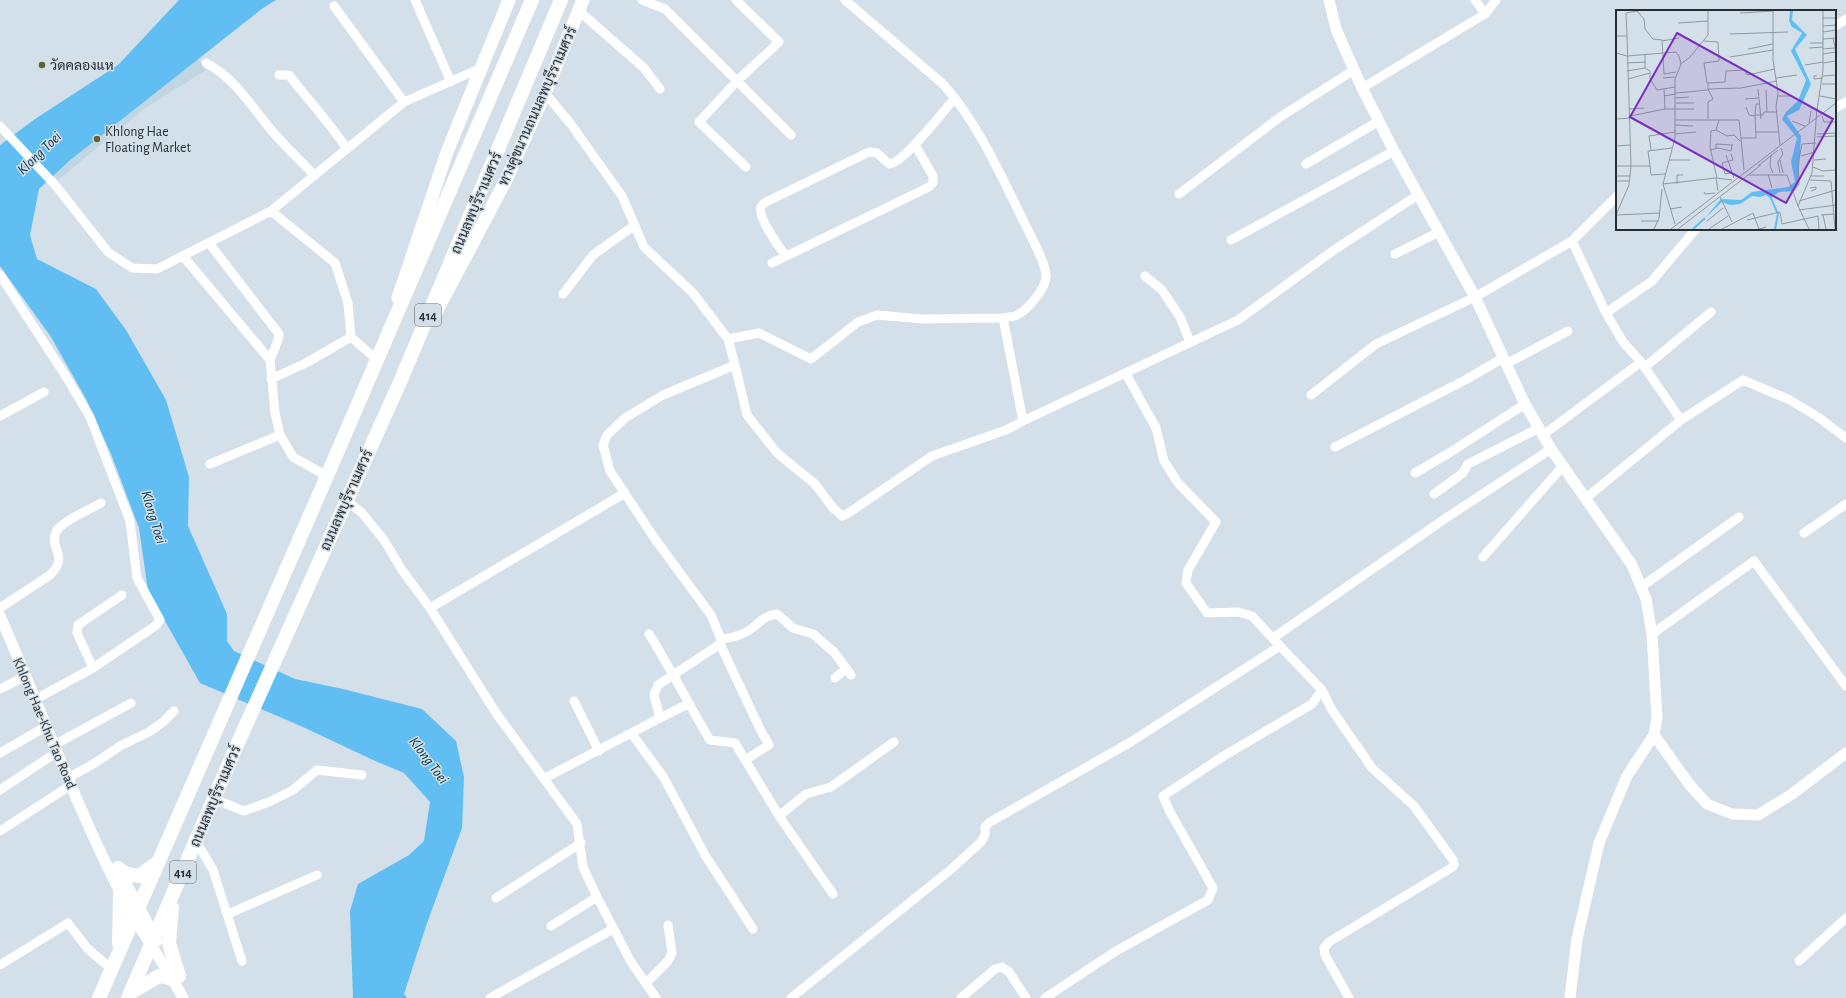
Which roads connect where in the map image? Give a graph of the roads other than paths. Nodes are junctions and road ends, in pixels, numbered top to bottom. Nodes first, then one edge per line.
1 (415, 0) edge
2 (509, 0) edge
3 (532, 0) edge
4 (561, 0) edge
5 (642, 0) edge
6 (736, 0) edge
7 (845, 0) edge
8 (1329, 0) edge
9 (1474, 0) edge
10 (1496, 0) edge
11 (656, 2) edge
12 (334, 6) dead end
13 (581, 6) edge
14 (1485, 14) junction
15 (1846, 19) edge
16 (1836, 25) edge
17 (206, 63) dead end
18 (481, 68) junction
19 (1354, 70) junction
20 (280, 75) dead end
21 (451, 82) junction
22 (737, 82) junction
23 (1362, 88) junction
24 (660, 89) dead end
25 (545, 93) junction
26 (955, 98) junction
27 (404, 102) junction
28 (1846, 102) edge
29 (1836, 107) edge
30 (1379, 121) junction
31 (0, 126) edge
32 (791, 135) dead end
33 (915, 145) junction
34 (347, 149) junction
35 (1394, 151) junction
36 (1306, 164) dead end
37 (746, 167) dead end
38 (314, 175) junction
39 (1179, 194) dead end
40 (1418, 195) junction
41 (1616, 197) edge
42 (271, 211) junction
43 (635, 225) junction
44 (1695, 230) dead end
45 (1439, 232) junction
46 (1231, 240) dead end
47 (1572, 241) junction
48 (209, 243) junction
49 (1395, 254) dead end
50 (785, 255) junction
51 (183, 256) junction
52 (772, 263) dead end
53 (0, 275) edge
54 (1145, 276) dead end
55 (563, 294) dead end
56 (1475, 297) junction
57 (1711, 312) dead end
58 (1606, 313) junction
59 (1003, 318) junction
60 (1568, 331) dead end
61 (351, 337) junction
62 (728, 339) junction
63 (1190, 342) junction
64 (270, 360) junction
65 (377, 360) junction
66 (1505, 361) junction
67 (735, 365) junction
68 (1643, 365) junction
69 (1126, 374) junction
70 (271, 379) junction
71 (400, 382) junction
72 (44, 392) dead end
73 (1311, 395) dead end
74 (1525, 404) junction
75 (0, 416) edge
76 (1681, 420) junction
77 (1023, 421) junction
78 (1541, 431) junction
79 (280, 435) junction
80 (1846, 438) edge
81 (1335, 447) dead end
82 (1551, 449) junction
83 (210, 464) dead end
84 (1563, 466) junction
85 (1415, 472) dead end
86 (327, 476) junction
87 (625, 493) junction
88 (1434, 494) dead end
89 (1586, 498) junction
90 (346, 500) junction
91 (101, 503) dead end
92 (1846, 504) edge
93 (1739, 517) dead end
94 (1804, 534) dead end
95 (1483, 557) dead end
96 (1642, 587) junction
97 (122, 596) dead end
98 (0, 608) edge
99 (430, 608) junction
100 (0, 616) edge
101 (649, 634) dead end
102 (1652, 634) junction
103 (1273, 638) junction
104 (721, 642) junction
105 (1280, 646) junction
106 (93, 668) junction
107 (674, 673) junction
108 (26, 676) junction
109 (835, 678) dead end
110 (1846, 686) edge
111 (0, 689) edge
112 (1322, 690) junction
113 (36, 699) junction
114 (574, 700) dead end
115 (131, 703) dead end
116 (688, 704) junction
117 (174, 711) dead end
118 (660, 718) junction
119 (47, 726) junction
120 (632, 734) junction
121 (1654, 735) junction
122 (894, 742) dead end
123 (56, 749) junction
124 (599, 751) junction
125 (0, 753) edge
126 (1846, 753) edge
127 (745, 760) junction
128 (362, 775) dead end
129 (545, 778) junction
130 (70, 782) junction
131 (0, 790) edge
132 (214, 799) junction
133 (780, 816) junction
134 (91, 829) junction
135 (0, 831) edge
136 (196, 841) junction
137 (581, 843) junction
138 (160, 860) junction
139 (118, 868) junction
140 (318, 875) dead end
141 (120, 893) junction
142 (833, 894) dead end
143 (173, 896) junction
144 (597, 897) junction
145 (496, 898) dead end
146 (136, 913) junction
147 (228, 914) junction
148 (1846, 918) edge
149 (668, 925) dead end
150 (551, 926) dead end
151 (613, 929) junction
152 (753, 929) dead end
153 (152, 941) junction
154 (120, 950) junction
155 (242, 961) dead end
156 (1799, 961) dead end
157 (0, 965) edge
158 (111, 969) junction
159 (176, 977) junction
160 (646, 983) junction
161 (129, 995) edge
162 (99, 998) edge
163 (183, 998) edge
164 (187, 998) edge
165 (490, 998) edge
166 (656, 998) edge
167 (790, 998) edge
168 (961, 998) edge
169 (1026, 998) edge
170 (1045, 998) edge
171 (1349, 998) edge
172 (1570, 998) edge

1 - 21 street
2 - 18 main road, 414
3 - 65 main road, ถนนลพบุรีราเมศวร์ / 414
4 - 71 main road, ถนนลพบุรีราเมศวร์ / 414
5 - 11 street
6 - 22 street
7 - 26 street
8 - 19 street
9 - 14 street
10 - 14 street
11 - 22 street
12 - 27 street
13 - 24 street
13 - 25 main road, ทางคู่ขนานถนนลพบุรีราเมศวร์ / 414
14 - 23 street
15 - 16 street
17 - 38 street
18 - 21 street
18 - 65 main road, 414
19 - 23 street
19 - 39 street
20 - 34 street
21 - 27 street
22 - 32 street
22 - 37 street
23 - 30 street
25 - 43 street
25 - 71 main road, ทางคู่ขนานถนนลพบุรีราเมศวร์ / 414
26 - 33 street
26 - 59 street
27 - 34 street
28 - 29 street
30 - 35 street
30 - 36 street
31 - 51 street
33 - 50 street
33 - 50 street
34 - 38 street
35 - 40 street
35 - 46 street
38 - 42 street
40 - 45 street
40 - 63 street
41 - 47 street
42 - 48 street
42 - 61 street
43 - 55 street
43 - 62 street
44 - 58 street
45 - 49 street
45 - 56 street
47 - 56 street
47 - 58 street
48 - 51 street
48 - 64 street
50 - 52 street
51 - 64 street
53 - 106 street
54 - 63 street
56 - 66 street
56 - 73 street
57 - 68 street
58 - 68 street
59 - 62 street
59 - 77 street
60 - 66 street
61 - 65 street
61 - 70 street
62 - 67 street
63 - 69 street
64 - 70 street
65 - 86 main road, ถนนลพบุรีราเมศวร์ / 414
66 - 74 street
66 - 81 street
67 - 77 street
67 - 87 street
68 - 76 street
68 - 78 street
69 - 77 street
69 - 103 street
70 - 79 street
71 - 90 main road, ถนนลพบุรีราเมศวร์ / 414
72 - 75 street
74 - 78 street
74 - 85 street
76 - 80 street
76 - 89 street
78 - 82 street
78 - 88 street
79 - 83 street
79 - 86 street
82 - 84 street
82 - 103 street
84 - 89 street
84 - 95 street
86 - 138 main road, ถนนลพบุรีราเมศวร์ / 414
87 - 99 street
87 - 104 street
89 - 96 street
90 - 99 street
90 - 132 main road, ถนนลพบุรีราเมศวร์ / 414
91 - 98 street
92 - 94 street
93 - 96 street
96 - 102 street
97 - 106 street
99 - 129 street
100 - 108 street, Khlong Hae-Khu Tao Road
101 - 107 street
102 - 110 street
102 - 121 street
103 - 105 street
104 - 107 street
104 - 109 street
104 - 127 street
105 - 112 street
105 - 167 street
106 - 113 street
107 - 116 street
107 - 118 street
108 - 111 street
108 - 113 street, Khlong Hae-Khu Tao Road
112 - 170 street
112 - 171 street
113 - 119 street, Khlong Hae-Khu Tao Road
114 - 124 street
115 - 123 street
116 - 118 street
116 - 127 street
117 - 130 street
118 - 120 street
119 - 123 street, Khlong Hae-Khu Tao Road
119 - 125 street
120 - 124 street
120 - 152 street
121 - 126 street
121 - 172 street
122 - 133 street
123 - 130 street, Khlong Hae-Khu Tao Road
123 - 131 street
124 - 129 street
127 - 133 street
128 - 132 street
129 - 137 street
130 - 134 street, Khlong Hae-Khu Tao Road
130 - 135 street
132 - 136 main road, ถนนลพบุรีราเมศวร์ / 414
133 - 142 street
134 - 139 street
134 - 141 street
136 - 143 main road, ถนนลพบุรีราเมศวร์ / 414
136 - 147 street
137 - 144 street
137 - 145 street
138 - 139 main road
138 - 146 main road, ถนนลพบุรีราเมศวร์ / 414
139 - 146 street
140 - 147 street
141 - 146 street
141 - 154 main road
143 - 153 main road, ถนนลพบุรีราเมศวร์ / 414
143 - 159 main road
144 - 150 street
144 - 151 street
146 - 153 street
146 - 154 main road, ถนนลพบุรีราเมศวร์ / 414
147 - 155 street
148 - 156 street
149 - 160 street
151 - 160 street
151 - 165 street
153 - 159 street
153 - 161 main road, ถนนลพบุรีราเมศวร์ / 414
154 - 158 main road, ถนนลพบุรีราเมศวร์ / 414
157 - 158 street
158 - 162 main road, ถนนลพบุรีราเมศวร์ / 414
159 - 161 main road
159 - 163 street
159 - 164 street
160 - 166 street
168 - 169 street

